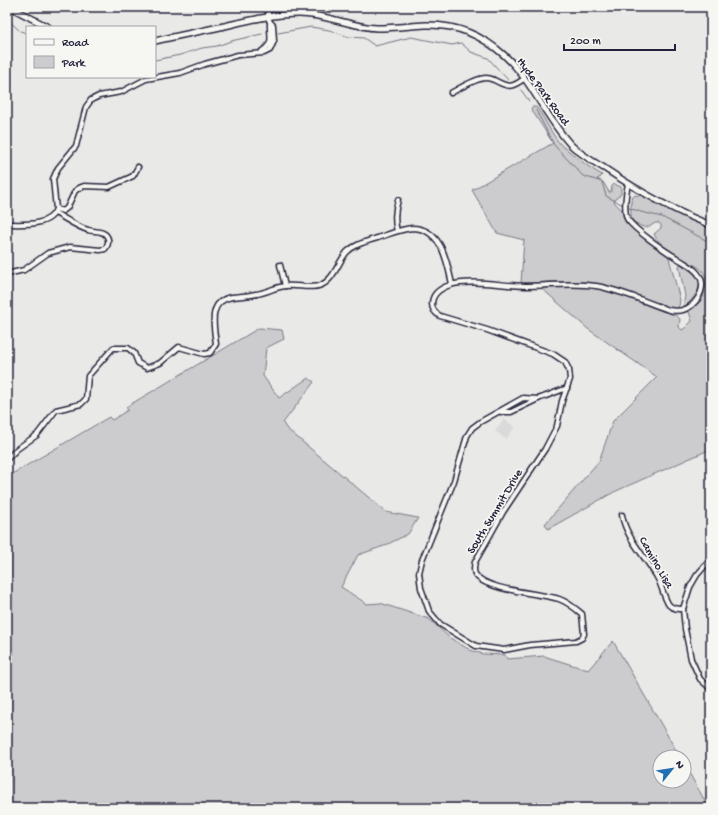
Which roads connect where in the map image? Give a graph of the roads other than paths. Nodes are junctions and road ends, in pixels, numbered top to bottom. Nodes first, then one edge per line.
1 (10, 7) edge
2 (268, 7) edge
3 (268, 16) junction
4 (46, 26) edge
5 (156, 41) edge
6 (156, 77) edge
7 (152, 78) edge
8 (525, 78) junction
9 (451, 92) dead end
10 (138, 167) dead end
11 (628, 184) junction
12 (398, 200) dead end
13 (55, 211) junction
14 (7, 224) edge
15 (711, 225) edge
16 (397, 231) junction
17 (280, 265) dead end
18 (7, 274) edge
19 (452, 284) junction
20 (285, 286) junction
21 (567, 388) junction
22 (7, 459) edge
23 (622, 515) dead end
24 (711, 558) edge
25 (683, 609) junction
26 (711, 689) edge

1 - 4 main road
2 - 3 street
3 - 5 main road, Hyde Park Road
3 - 6 street
3 - 8 main road, Hyde Park Road
7 - 13 street
8 - 9 street
8 - 11 main road, Hyde Park Road
10 - 13 street
11 - 15 main road, Hyde Park Road
11 - 19 street, South Summit Drive
12 - 16 street
13 - 14 street
13 - 18 street
16 - 19 street
16 - 20 street
17 - 20 street
19 - 21 street, South Summit Drive
20 - 22 street
21 - 21 street, South Summit Drive
23 - 25 street, Camino Lisa
24 - 25 street
25 - 26 street

